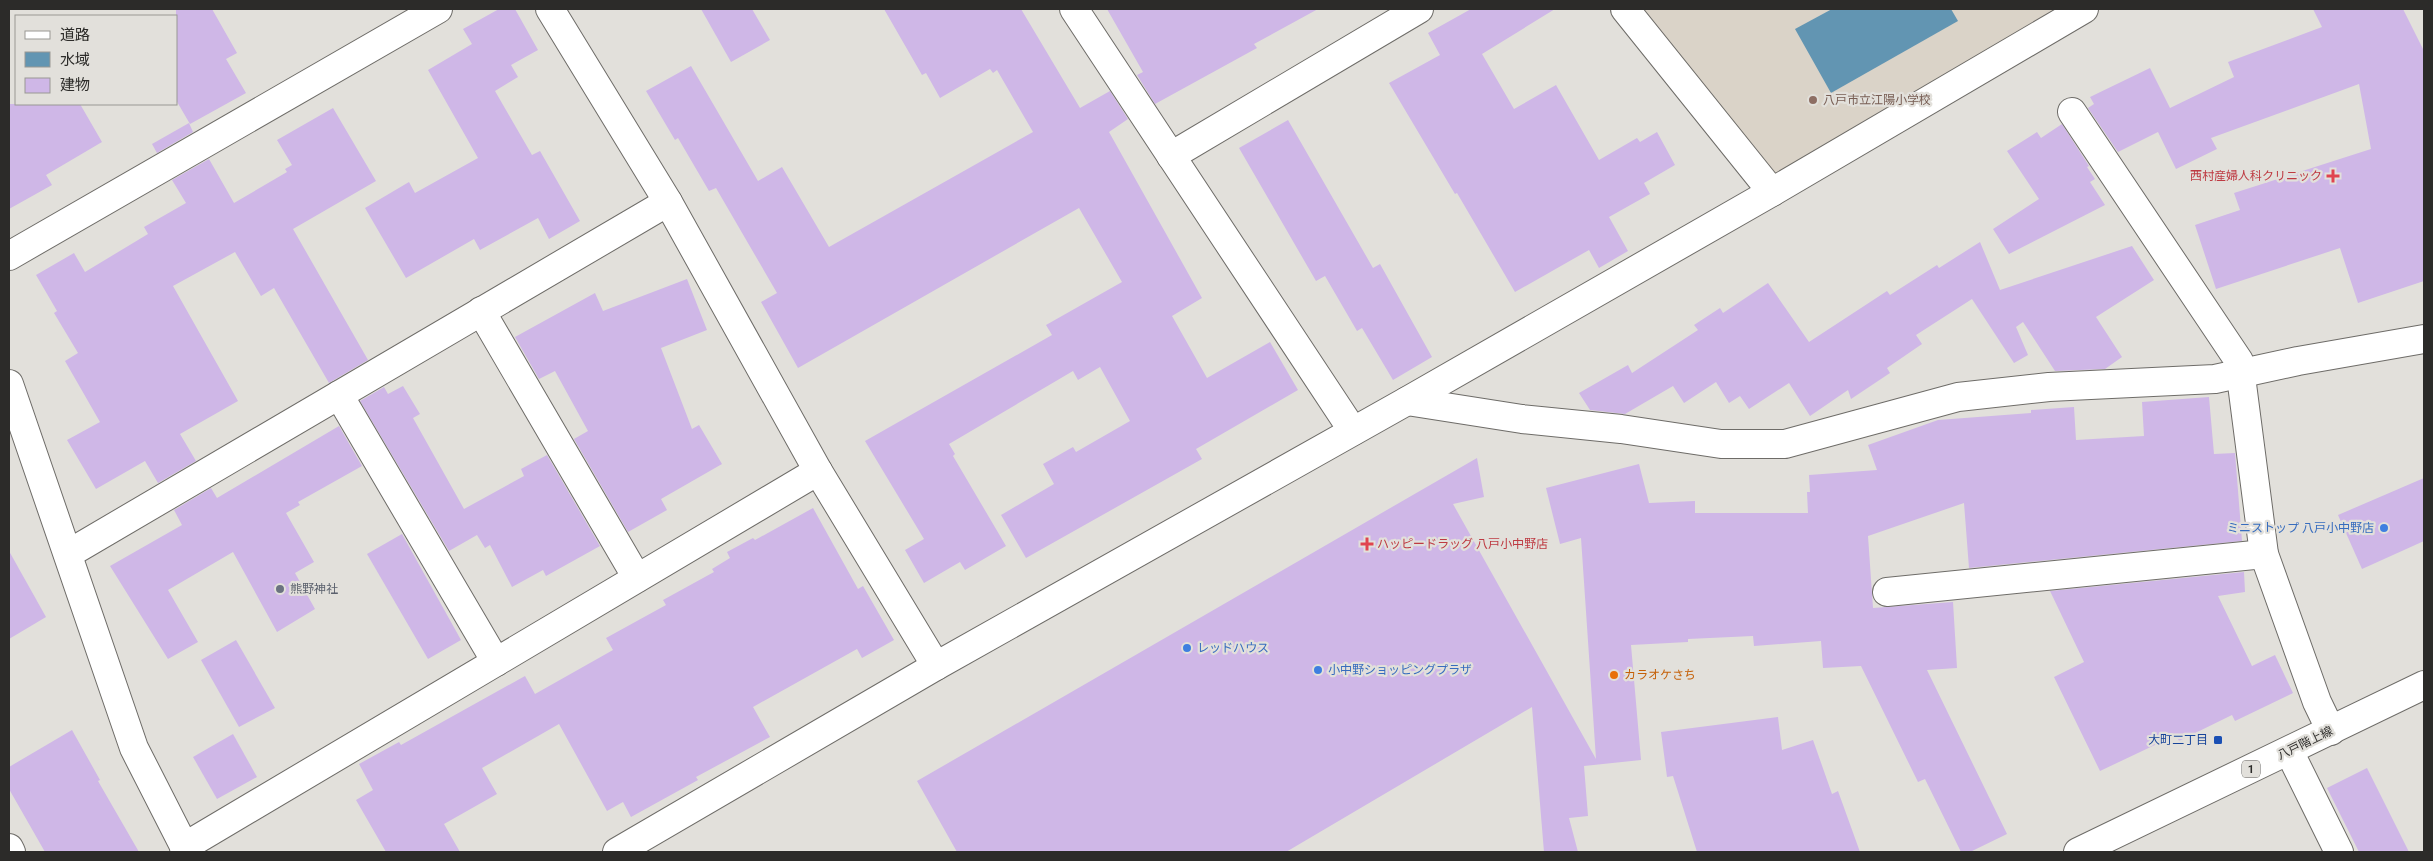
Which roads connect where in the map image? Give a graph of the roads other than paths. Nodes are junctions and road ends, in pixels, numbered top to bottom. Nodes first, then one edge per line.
1 (438, 9) edge
2 (550, 9) edge
3 (1074, 9) edge
4 (1419, 9) edge
5 (1625, 9) edge
6 (2084, 9) edge
7 (2072, 112) dead end
8 (1171, 156) junction
9 (1772, 192) junction
10 (668, 202) junction
11 (9, 256) edge
12 (481, 311) junction
13 (2424, 339) edge
14 (2241, 373) junction
15 (9, 384) edge
16 (339, 395) junction
17 (1407, 401) junction
18 (1352, 431) junction
19 (818, 471) junction
20 (68, 554) junction
21 (2264, 554) junction
22 (637, 578) junction
23 (1887, 592) dead end
24 (496, 662) junction
25 (936, 666) junction
26 (2424, 685) edge
27 (2331, 730) junction
28 (2289, 751) junction
29 (9, 848) edge
30 (185, 850) edge
31 (11, 852) edge
32 (617, 852) edge
33 (2078, 852) edge
34 (2339, 852) edge

1 - 11 street
2 - 10 street
3 - 8 street
4 - 8 street
5 - 9 street
6 - 9 street
7 - 14 street
8 - 18 street
9 - 17 street
10 - 12 street
10 - 19 street
12 - 16 street
12 - 22 street
13 - 14 street
14 - 17 street
14 - 21 street
15 - 20 street
16 - 20 street
16 - 24 street
17 - 18 street
18 - 25 street
19 - 22 street
19 - 25 street
20 - 30 street
21 - 23 street
21 - 27 street
22 - 24 street
24 - 30 street
25 - 32 street
26 - 27 street, 八戸階上線 / 1
27 - 28 street, 八戸階上線 / 1
28 - 33 street, 八戸階上線 / 1
28 - 34 street
29 - 31 street

